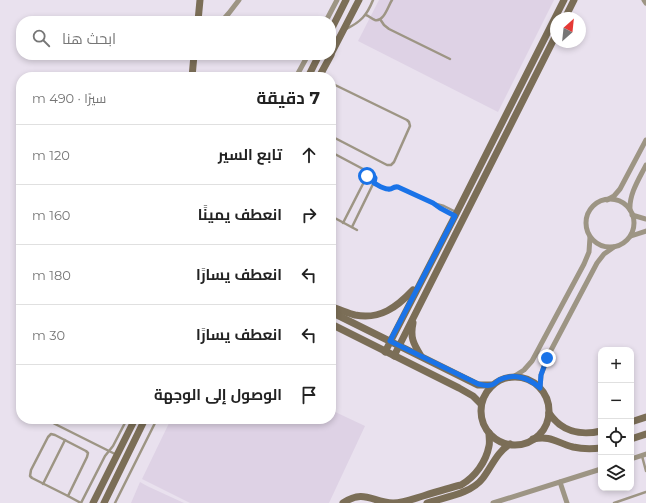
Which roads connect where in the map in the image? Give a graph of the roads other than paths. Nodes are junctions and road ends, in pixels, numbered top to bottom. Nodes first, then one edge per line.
1 (200, 0) edge
2 (239, 0) edge
3 (336, 0) edge
4 (346, 0) edge
5 (359, 0) edge
6 (373, 0) edge
7 (392, 0) edge
8 (564, 0) edge
9 (574, 0) edge
10 (644, 0) edge
11 (646, 3) edge
12 (568, 12) edge
13 (366, 15) junction
14 (198, 16) edge
15 (226, 16) edge
16 (328, 16) edge
17 (380, 19) junction
18 (336, 20) edge
19 (344, 30) junction
20 (336, 45) edge
21 (550, 47) edge
22 (450, 59) dead end
23 (194, 60) edge
24 (305, 60) edge
25 (316, 60) edge
26 (328, 60) edge
27 (192, 72) edge
28 (299, 72) edge
29 (310, 72) edge
30 (322, 72) edge
31 (336, 85) edge
32 (336, 138) edge
33 (646, 140) edge
34 (336, 155) edge
35 (646, 166) edge
36 (371, 174) junction
37 (374, 183) junction
38 (607, 200) junction
39 (631, 213) junction
40 (456, 214) junction
41 (336, 219) edge
42 (646, 219) edge
43 (343, 223) junction
44 (352, 227) junction
45 (357, 230) dead end
46 (646, 231) edge
47 (631, 236) junction
48 (590, 237) junction
49 (614, 247) junction
50 (420, 283) junction
51 (336, 309) edge
52 (336, 314) edge
53 (414, 316) junction
54 (336, 327) edge
55 (390, 341) junction
56 (399, 346) junction
57 (384, 352) junction
58 (394, 356) junction
59 (422, 357) junction
60 (513, 377) junction
61 (492, 385) junction
62 (540, 388) junction
63 (481, 404) junction
64 (549, 412) junction
65 (646, 417) edge
66 (634, 421) edge
67 (55, 424) edge
68 (128, 424) edge
69 (130, 424) edge
70 (144, 424) edge
71 (154, 424) edge
72 (598, 432) edge
73 (489, 433) junction
74 (646, 434) edge
75 (634, 438) edge
76 (533, 439) junction
77 (65, 440) junction
78 (510, 444) junction
79 (598, 448) edge
80 (109, 450) junction
81 (118, 455) junction
82 (644, 455) edge
83 (634, 458) edge
84 (598, 470) edge
85 (646, 471) edge
86 (560, 482) junction
87 (43, 484) junction
88 (646, 492) edge
89 (68, 496) junction
90 (81, 503) edge
91 (93, 503) edge
92 (104, 503) edge
93 (115, 503) edge
94 (343, 503) edge
95 (427, 503) edge
96 (493, 503) edge
97 (567, 503) edge
98 (614, 503) edge

1 - 14 street
2 - 15 street
3 - 16 street
4 - 18 street
5 - 19 street
6 - 13 lane
7 - 17 lane
8 - 40 street
9 - 12 street
10 - 11 street
13 - 17 lane
13 - 19 lane
17 - 22 lane
19 - 20 street
21 - 53 street
23 - 27 street
24 - 28 street
25 - 29 street
26 - 30 street
31 - 32 lane
33 - 38 street
34 - 36 lane
35 - 39 street
36 - 37 lane
36 - 43 lane
37 - 40 lane
37 - 44 lane
38 - 39 street
38 - 48 street
39 - 42 street
39 - 47 street
40 - 50 street
41 - 43 lane
43 - 44 lane
44 - 45 lane
46 - 47 street
47 - 49 street
48 - 49 street
48 - 60 street
49 - 62 street
50 - 51 street
50 - 55 street
52 - 55 street
53 - 56 street
53 - 59 street
54 - 57 street
55 - 56 street
55 - 57 street
56 - 58 street
56 - 59 street
57 - 58 street
58 - 63 street
59 - 61 street
60 - 61 street
60 - 62 street
61 - 63 street
62 - 64 street
63 - 73 street
64 - 72 street
64 - 76 street
65 - 66 street
67 - 80 lane
68 - 80 lane
69 - 81 street
70 - 92 street
71 - 93 lane
73 - 78 street
73 - 94 street
74 - 75 street
76 - 78 street
76 - 79 street
77 - 87 lane
77 - 87 lane
77 - 89 lane
78 - 95 street
80 - 81 lane
80 - 90 lane
81 - 91 street
82 - 83 street
82 - 85 lane
84 - 86 street
86 - 96 street
86 - 97 street
87 - 89 lane
88 - 98 lane
89 - 90 lane

